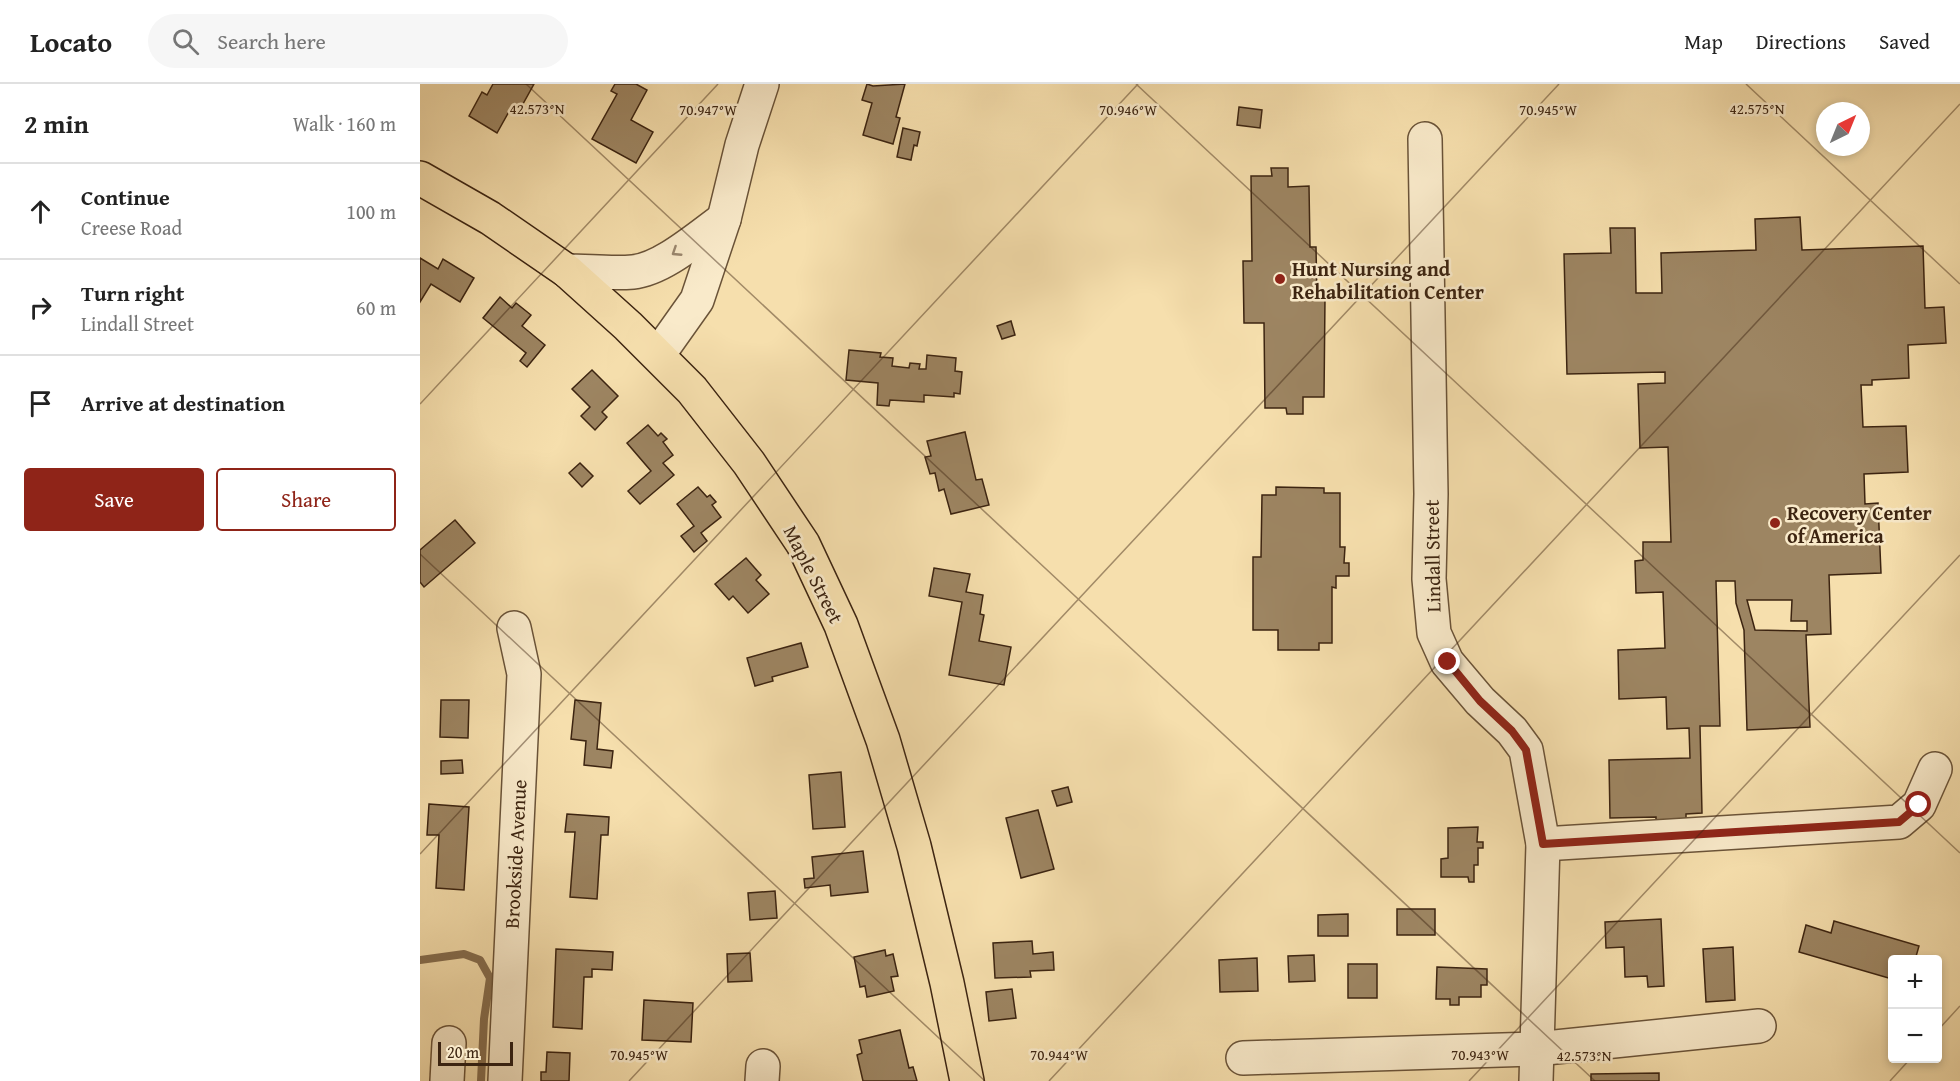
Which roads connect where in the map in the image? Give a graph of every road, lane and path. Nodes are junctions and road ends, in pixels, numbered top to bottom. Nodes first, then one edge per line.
1 (762, 84) edge
2 (1425, 139) dead end
3 (420, 178) edge
4 (724, 219) junction
5 (567, 271) junction
6 (658, 355) junction
7 (514, 628) dead end
8 (1935, 769) dead end
9 (1543, 844) junction
10 (1759, 1026) dead end
11 (449, 1044) dead end
12 (1536, 1048) junction
13 (1244, 1058) dead end
14 (447, 1081) edge
15 (505, 1081) edge
16 (967, 1081) edge
17 (1536, 1081) edge

1 - 4 street
2 - 9 street, Lindall Street
3 - 5 main road, Maple Street
4 -> 5 street
4 - 6 street
5 - 6 main road, Maple Street
6 - 16 main road, Maple Street
7 - 15 street, Brookside Avenue
8 - 9 street
9 - 12 street, Lindall Street
10 - 12 street
11 - 14 street
12 - 13 street
12 - 17 street, Lindall Street

